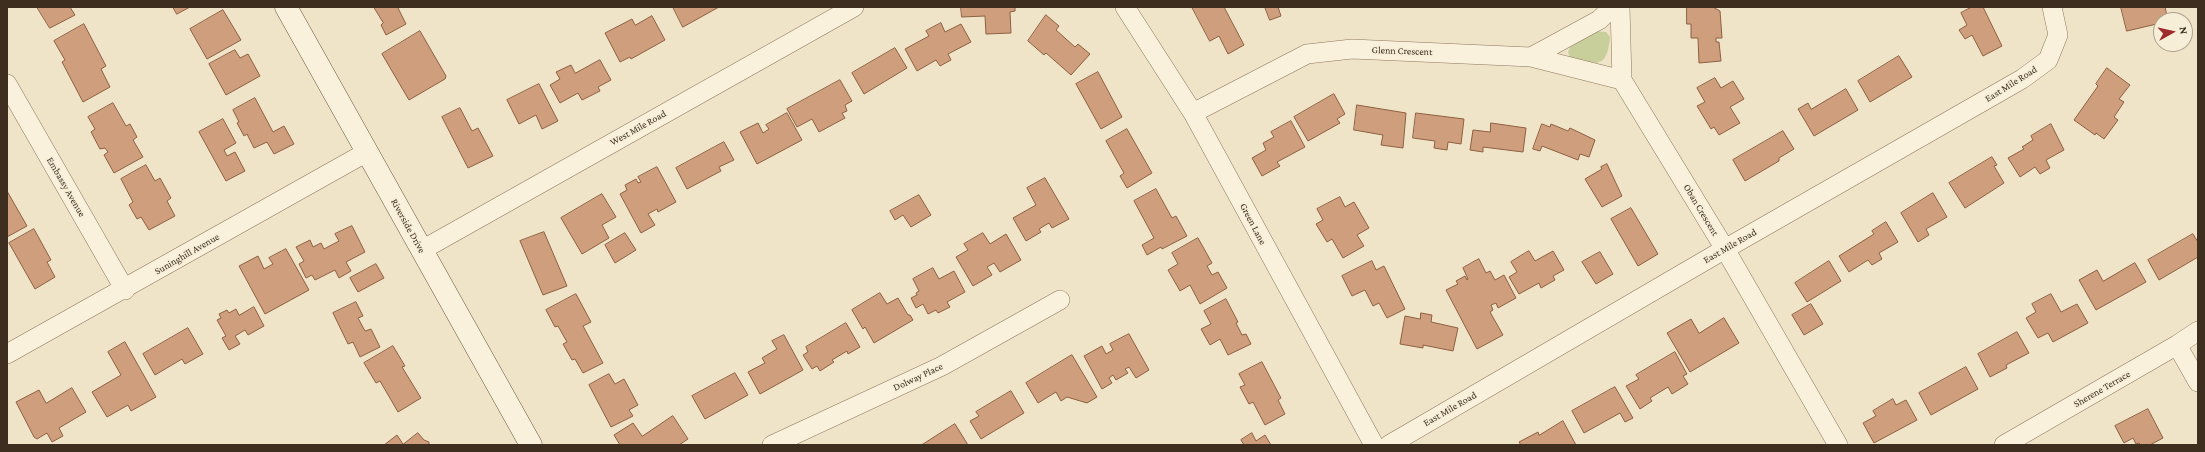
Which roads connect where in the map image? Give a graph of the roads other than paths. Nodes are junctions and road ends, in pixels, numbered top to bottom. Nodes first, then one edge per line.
1 (286, 7) edge
2 (854, 7) edge
3 (1125, 7) edge
4 (1613, 7) edge
5 (1620, 7) edge
6 (2052, 7) edge
7 (1531, 57) junction
8 (1622, 80) junction
9 (7, 84) edge
10 (1193, 113) junction
11 (367, 152) junction
12 (1725, 249) junction
13 (422, 250) junction
14 (125, 290) junction
15 (1060, 300) dead end
16 (2198, 331) edge
17 (2177, 345) junction
18 (7, 354) edge
19 (2198, 382) edge
20 (531, 445) edge
21 (772, 445) edge
22 (1374, 445) edge
23 (1388, 445) edge
24 (1838, 445) edge
25 (2004, 445) edge

1 - 11 main road, Riverside Drive
2 - 13 street, West Mile Road
3 - 10 street, Green Lane
4 - 7 street
5 - 8 street, Oban Crescent
6 - 12 street, East Mile Road
7 - 8 street, Glenn Crescent
7 - 10 street, Glenn Crescent
8 - 12 street, Oban Crescent
9 - 14 street, Embassy Avenue
10 - 22 street, Green Lane
11 - 13 main road, Riverside Drive
11 - 14 street, Suninghill Avenue
12 - 23 street, East Mile Road
12 - 24 street, Oban Crescent
13 - 20 main road, Riverside Drive
14 - 18 street, Suninghill Avenue
15 - 21 street, Dolway Place
16 - 17 street, Sherene Terrace
17 - 19 street
17 - 25 street, Sherene Terrace

